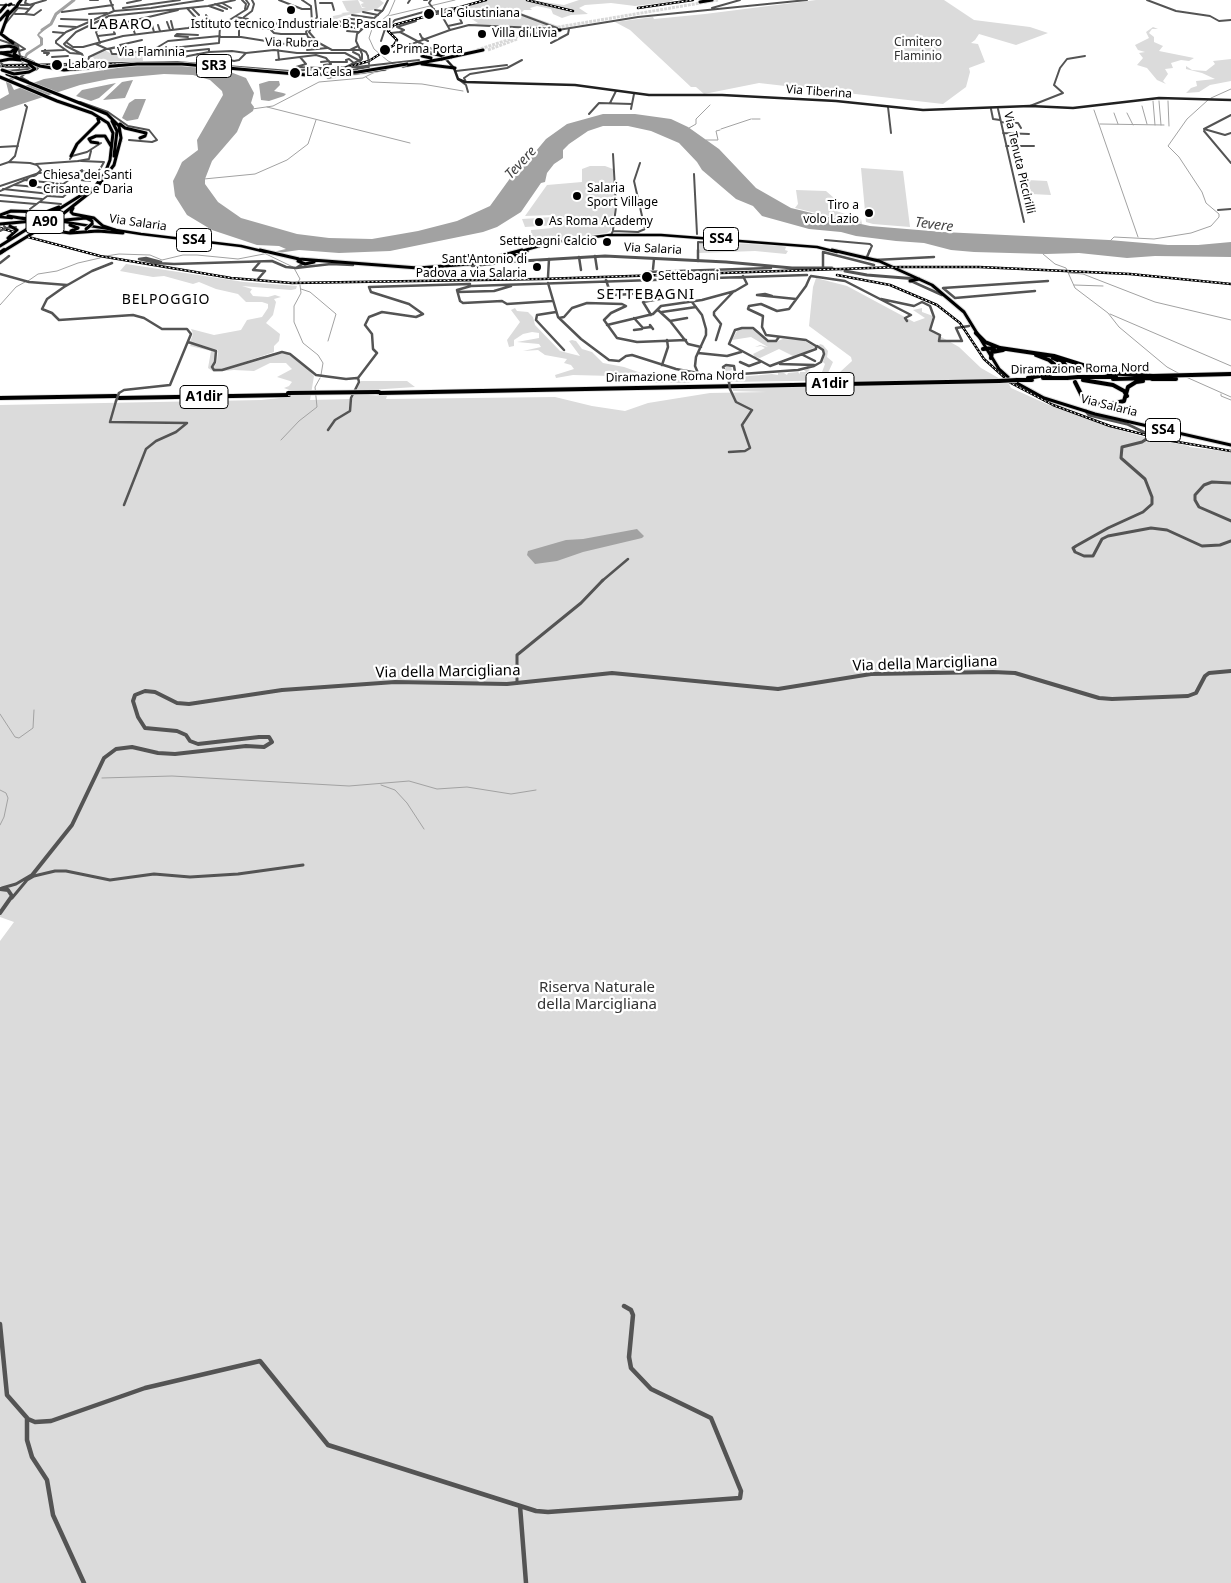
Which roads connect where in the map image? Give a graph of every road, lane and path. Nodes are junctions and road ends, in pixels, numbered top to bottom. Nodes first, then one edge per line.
1 (26, 0) edge
2 (46, 0) edge
3 (91, 0) edge
4 (98, 0) edge
5 (110, 0) edge
6 (140, 0) edge
7 (180, 0) edge
8 (199, 0) edge
9 (203, 0) edge
10 (235, 0) edge
11 (242, 0) edge
12 (246, 0) edge
13 (252, 0) edge
14 (279, 0) edge
15 (302, 0) edge
16 (320, 0) edge
17 (388, 0) edge
18 (431, 0) edge
19 (712, 0) edge
20 (740, 0) edge
21 (807, 0) edge
22 (1147, 0) edge
23 (126, 1) edge
24 (207, 1) edge
25 (734, 1) edge
26 (316, 2) edge
27 (700, 2) dead end
28 (13, 3) edge
29 (221, 3) junction
30 (309, 3) junction
31 (320, 3) junction
32 (0, 4) edge
33 (34, 4) junction
34 (214, 4) junction
35 (30, 5) junction
36 (112, 5) junction
37 (89, 6) dead end
38 (204, 6) junction
39 (208, 6) junction
40 (130, 7) junction
41 (191, 7) junction
42 (123, 8) dead end
43 (186, 8) junction
44 (231, 8) dead end
45 (452, 8) dead end
46 (29, 9) junction
47 (227, 9) dead end
48 (434, 9) junction
49 (713, 9) junction
50 (41, 10) dead end
51 (311, 10) junction
52 (317, 10) junction
53 (334, 10) dead end
54 (375, 10) dead end
55 (427, 10) junction
56 (114, 11) junction
57 (223, 11) dead end
58 (382, 11) junction
59 (0, 12) edge
60 (62, 12) dead end
61 (363, 12) dead end
62 (110, 13) junction
63 (440, 13) dead end
64 (517, 13) dead end
65 (15, 14) dead end
66 (25, 14) junction
67 (89, 14) dead end
68 (8, 15) junction
69 (200, 15) dead end
70 (206, 15) dead end
71 (352, 15) dead end
72 (378, 15) junction
73 (0, 16) edge
74 (234, 17) junction
75 (243, 18) junction
76 (343, 18) dead end
77 (374, 18) junction
78 (61, 19) dead end
79 (0, 20) edge
80 (94, 20) junction
81 (1231, 20) edge
82 (335, 21) dead end
83 (369, 21) junction
84 (416, 21) dead end
85 (167, 22) dead end
86 (171, 22) dead end
87 (289, 23) dead end
88 (329, 24) dead end
89 (152, 25) dead end
90 (158, 25) dead end
91 (221, 25) junction
92 (250, 25) junction
93 (364, 25) junction
94 (59, 26) dead end
95 (145, 26) dead end
96 (198, 26) junction
97 (448, 26) junction
98 (583, 26) junction
99 (0, 27) edge
100 (80, 27) junction
101 (133, 28) dead end
102 (361, 28) junction
103 (173, 29) junction
104 (561, 29) junction
105 (569, 29) junction
106 (170, 30) junction
107 (450, 30) junction
108 (160, 31) junction
109 (347, 31) dead end
110 (53, 32) dead end
111 (114, 32) dead end
112 (154, 32) junction
113 (358, 32) junction
114 (400, 32) junction
115 (64, 33) junction
116 (147, 33) junction
117 (135, 34) junction
118 (307, 34) junction
119 (384, 34) junction
120 (420, 34) dead end
121 (530, 35) dead end
122 (98, 36) junction
123 (198, 36) junction
124 (239, 36) junction
125 (220, 37) junction
126 (430, 37) junction
127 (190, 38) junction
128 (142, 40) dead end
129 (314, 40) junction
130 (424, 40) junction
131 (0, 41) edge
132 (382, 41) dead end
133 (66, 42) junction
134 (100, 42) junction
135 (13, 43) junction
136 (419, 43) junction
137 (551, 43) dead end
138 (96, 44) junction
139 (358, 46) junction
140 (0, 47) edge
141 (328, 48) junction
142 (427, 48) junction
143 (108, 49) junction
144 (232, 49) junction
145 (45, 50) junction
146 (66, 50) junction
147 (278, 50) junction
148 (350, 50) junction
149 (434, 50) junction
150 (476, 50) tunnel mouth
151 (484, 50) tunnel mouth
152 (19, 51) junction
153 (42, 51) dead end
154 (154, 51) junction
155 (308, 51) junction
156 (340, 51) dead end
157 (361, 51) junction
158 (58, 52) dead end
159 (209, 52) junction
160 (394, 52) dead end
161 (0, 53) edge
162 (168, 53) junction
163 (246, 53) junction
164 (345, 53) junction
165 (71, 54) junction
166 (82, 54) junction
167 (197, 54) junction
168 (48, 55) dead end
169 (316, 55) junction
170 (226, 56) junction
171 (350, 56) junction
172 (1085, 56) dead end
173 (52, 57) dead end
174 (300, 57) junction
175 (451, 57) junction
176 (431, 58) junction
177 (443, 58) junction
178 (349, 59) junction
179 (21, 60) junction
180 (361, 60) junction
181 (418, 60) junction
182 (522, 60) dead end
183 (87, 62) junction
184 (320, 62) dead end
185 (330, 62) junction
186 (1, 63) edge
187 (35, 63) junction
188 (341, 63) dead end
189 (28, 64) junction
190 (407, 64) junction
191 (451, 64) junction
192 (324, 65) dead end
193 (370, 65) junction
194 (444, 65) junction
195 (507, 65) dead end
196 (56, 66) dead end
197 (435, 66) junction
198 (359, 67) junction
199 (25, 68) junction
200 (37, 68) joint
201 (31, 69) junction
202 (326, 69) junction
203 (383, 69) junction
204 (455, 70) junction
205 (6, 71) dead end
206 (1, 74) edge
207 (328, 77) joint
208 (458, 79) junction
209 (466, 82) junction
210 (616, 91) junction
211 (468, 92) dead end
212 (634, 94) junction
213 (65, 99) junction
214 (1231, 100) edge
215 (610, 103) junction
216 (632, 104) junction
217 (25, 105) dead end
218 (1030, 106) junction
219 (888, 107) junction
220 (631, 109) dead end
221 (991, 109) junction
222 (998, 109) junction
223 (92, 113) junction
224 (589, 114) dead end
225 (1231, 115) edge
226 (114, 119) junction
227 (1000, 121) junction
228 (1020, 128) dead end
229 (1204, 130) junction
230 (139, 131) junction
231 (891, 133) dead end
232 (1003, 133) junction
233 (1231, 133) edge
234 (1029, 134) dead end
235 (144, 139) junction
236 (122, 140) junction
237 (129, 140) junction
238 (108, 142) tunnel mouth
239 (99, 144) junction
240 (18, 146) junction
241 (1006, 146) junction
242 (1034, 146) dead end
243 (0, 147) edge
244 (111, 148) junction
245 (92, 149) junction
246 (80, 154) junction
247 (613, 154) dead end
248 (90, 156) junction
249 (71, 158) junction
250 (80, 161) junction
251 (94, 161) junction
252 (10, 162) junction
253 (63, 162) junction
254 (640, 163) dead end
255 (1231, 163) edge
256 (36, 164) junction
257 (0, 165) edge
258 (112, 169) junction
259 (82, 170) junction
260 (39, 173) junction
261 (694, 174) dead end
262 (70, 179) junction
263 (24, 180) junction
264 (90, 181) dead end
265 (63, 184) junction
266 (14, 185) junction
267 (0, 186) edge
268 (57, 189) junction
269 (2, 190) edge
270 (90, 194) junction
271 (0, 195) edge
272 (49, 195) junction
273 (83, 195) junction
274 (43, 199) junction
275 (0, 201) edge
276 (39, 202) junction
277 (36, 204) junction
278 (78, 204) junction
279 (62, 205) junction
280 (1231, 209) edge
281 (29, 210) junction
282 (1218, 210) dead end
283 (1, 215) edge
284 (26, 218) junction
285 (33, 221) junction
286 (53, 222) junction
287 (1024, 222) dead end
288 (70, 225) junction
289 (2, 226) edge
290 (613, 230) junction
291 (0, 231) edge
292 (55, 231) junction
293 (122, 232) junction
294 (697, 234) junction
295 (611, 235) junction
296 (27, 236) junction
297 (689, 236) junction
298 (8, 238) junction
299 (704, 238) junction
300 (825, 240) dead end
301 (733, 241) junction
302 (0, 248) edge
303 (517, 251) junction
304 (823, 252) junction
305 (512, 255) junction
306 (854, 255) junction
307 (9, 256) dead end
308 (579, 256) junction
309 (595, 256) junction
310 (521, 257) junction
311 (866, 257) junction
312 (934, 257) dead end
313 (495, 259) junction
314 (549, 259) junction
315 (654, 259) junction
316 (531, 260) junction
317 (875, 260) junction
318 (261, 261) junction
319 (698, 261) junction
320 (161, 262) junction
321 (0, 263) edge
322 (112, 263) dead end
323 (307, 263) junction
324 (489, 263) junction
325 (353, 265) joint
326 (373, 265) junction
327 (874, 265) dead end
328 (472, 266) dead end
329 (771, 267) junction
330 (653, 268) dead end
331 (823, 268) junction
332 (832, 268) tunnel mouth
333 (597, 269) dead end
334 (581, 270) dead end
335 (898, 270) junction
336 (844, 271) tunnel mouth
337 (646, 272) dead end
338 (0, 274) edge
339 (742, 276) junction
340 (773, 276) junction
341 (548, 277) dead end
342 (808, 277) junction
343 (258, 279) dead end
344 (903, 279) junction
345 (920, 279) junction
346 (606, 280) junction
347 (1048, 280) dead end
348 (910, 281) junction
349 (548, 283) junction
350 (67, 285) junction
351 (517, 285) junction
352 (1035, 290) dead end
353 (735, 291) junction
354 (458, 292) junction
355 (632, 294) dead end
356 (946, 294) junction
357 (676, 296) dead end
358 (772, 296) dead end
359 (641, 297) dead end
360 (796, 299) junction
361 (881, 299) junction
362 (552, 300) junction
363 (643, 302) junction
364 (692, 302) junction
365 (696, 307) junction
366 (659, 311) junction
367 (556, 312) junction
368 (651, 315) junction
369 (559, 318) junction
370 (634, 318) junction
371 (687, 318) dead end
372 (670, 321) junction
373 (907, 321) dead end
374 (607, 325) junction
375 (969, 326) junction
376 (651, 327) dead end
377 (642, 328) junction
378 (634, 330) dead end
379 (976, 333) junction
380 (779, 337) junction
381 (667, 340) junction
382 (686, 340) junction
383 (716, 340) dead end
384 (188, 342) junction
385 (816, 346) junction
386 (701, 347) junction
387 (984, 349) junction
388 (1001, 349) junction
389 (564, 350) dead end
390 (742, 352) junction
391 (1020, 352) junction
392 (1028, 352) junction
393 (698, 353) junction
394 (803, 354) junction
395 (1039, 354) junction
396 (991, 358) junction
397 (816, 361) dead end
398 (740, 362) dead end
399 (761, 362) junction
400 (780, 364) junction
401 (804, 364) junction
402 (662, 365) junction
403 (816, 366) junction
404 (998, 369) junction
405 (800, 370) junction
406 (1153, 376) junction
407 (1231, 376) edge
408 (1008, 377) dead end
409 (358, 378) junction
410 (1028, 378) junction
411 (1069, 378) junction
412 (1184, 378) junction
413 (1079, 379) junction
414 (1016, 380) junction
415 (1075, 382) dead end
416 (1127, 396) junction
417 (118, 397) junction
418 (0, 399) edge
419 (1086, 411) junction
420 (328, 430) dead end
421 (1231, 445) edge
422 (729, 452) dead end
423 (1231, 483) edge
424 (124, 505) dead end
425 (1231, 522) edge
426 (1231, 542) edge
427 (628, 559) dead end
428 (1231, 671) edge
429 (517, 683) junction
430 (303, 865) dead end
431 (34, 875) junction
432 (0, 889) edge
433 (10, 900) junction
434 (1, 911) edge
435 (624, 1306) dead end
436 (0, 1324) edge
437 (27, 1418) junction
438 (520, 1506) junction
439 (84, 1583) edge
440 (526, 1583) edge

1 - 35 street
2 - 33 street
3 - 4 street
3 - 37 street
5 - 36 street
6 - 23 street
7 - 40 street
8 - 9 street
8 - 38 street
8 - 56 street
10 - 29 street
11 - 74 street
12 - 74 street
13 - 75 street
14 - 51 street
15 - 30 street
16 - 31 street
17 - 58 street
18 - 48 street
19 - 27 highway
20 - 25 street
21 - 49 street
22 - 81 street
23 - 40 street
24 - 34 street
25 - 49 street
26 - 30 street
26 - 52 street
28 - 59 highway
28 - 68 highway
28 - 73 highway
28 - 79 highway
29 - 34 street
29 - 44 street
30 - 51 street
31 - 52 street
31 - 53 street
32 - 35 street
33 - 35 street
33 - 46 street
34 - 39 street
34 - 47 street
36 - 56 street
36 - 60 street
38 - 39 street
38 - 41 street
39 - 57 street
40 - 42 street
41 - 43 street
41 - 69 street
43 - 96 street
43 - 122 street
43 - 133 street
45 - 55 street
46 - 66 street
46 - 152 street
48 - 55 street
48 - 97 street, bridge
49 - 98 street
50 - 66 street
51 - 52 street
51 - 118 street
52 - 148 street
54 - 58 street
55 - 119 street
56 - 62 street
58 - 72 street
61 - 72 street
62 - 67 street
62 - 80 street
63 - 97 street
64 - 104 street
65 - 66 street
68 - 99 highway
68 - 135 highway
70 - 96 street
71 - 77 street
72 - 77 street
74 - 75 street
74 - 91 street
75 - 92 street
76 - 83 street
77 - 83 street
78 - 80 street
80 - 100 street
82 - 93 street
83 - 93 street
84 - 114 street
85 - 106 street
86 - 103 street
87 - 92 street
88 - 102 street
89 - 112 street
90 - 108 street
91 - 96 street
91 - 125 street
92 - 118 street
92 - 124 street
93 - 102 street
94 - 100 street
95 - 116 street
96 - 103 street
96 - 123 street
97 - 107 street
98 - 104 street
98 - 105 street
100 - 115 street
101 - 117 street
102 - 113 street
103 - 106 street
104 - 105 street
104 - 107 street
104 - 121 highway
105 - 137 street
106 - 108 street
107 - 126 street
108 - 112 street
109 - 113 street
110 - 115 street
111 - 122 street
112 - 116 street
113 - 139 street
114 - 119 street
114 - 136 street
115 - 146 street
116 - 117 street
117 - 134 street
118 - 129 street
119 - 132 street
120 - 130 street
122 - 134 street
123 - 125 street
123 - 127 street
123 - 127 street
124 - 125 street
124 - 129 street
125 - 154 street
126 - 130 street
126 - 142 street
127 - 154 street
128 - 143 street
129 - 141 street
130 - 136 street
130 - 142 street
131 - 135 street
131 - 179 highway
133 - 138 street
133 - 166 street
134 - 138 street
135 - 152 street
136 - 142 street
136 - 160 street
138 - 143 street
139 - 148 street
139 - 157 street
140 - 161 highway
141 - 148 street
141 - 155 street
142 - 149 highway
142 - 149 street
142 - 176 highway
142 - 177 highway
142 - 181 highway
143 - 154 street
143 - 183 street
144 - 159 street, Via Rubra
144 - 163 street, Via Rubra
144 - 170 street
145 - 146 street
145 - 153 street
145 - 168 street
146 - 158 street
146 - 165 street
147 - 155 street, Via Rubra
147 - 163 street, Via Rubra
147 - 174 street
148 - 157 street
148 - 180 street
149 - 177 main road
150 - 175 highway, SR3
151 - 175 highway, SR3
152 - 179 street
154 - 162 street, Via Rubra
155 - 164 street, Via Rubra
155 - 169 street
156 - 164 street
157 - 180 street
157 - 193 street, bridge
159 - 162 street, Via Rubra
159 - 167 street, Via Rubra
161 - 179 highway, SR3
162 - 167 street, Via Rubra
163 - 170 street
164 - 171 street
165 - 166 street
165 - 173 street
166 - 183 street
167 - 170 street
169 - 174 street
169 - 185 street
171 - 178 street
171 - 180 street
172 - 218 street
174 - 202 street
175 - 177 highway, SR3, bridge
176 - 177 highway
176 - 181 highway
177 - 190 highway, SR3
177 - 191 main road
177 - 194 highway
177 - 197 highway
178 - 185 street
178 - 198 street
179 - 186 highway
179 - 186 street
179 - 187 street, bridge
179 - 189 highway, SR3, bridge
179 - 190 highway, SR3, bridge
180 - 198 street
181 - 190 highway
182 - 209 street
183 - 187 street, Via Flaminia
183 - 202 street, Via Flaminia
184 - 185 street
185 - 188 street
185 - 192 street
186 - 199 street, bridge
187 - 189 street, Via Flaminia
189 - 203 highway, SR3, bridge
189 - 206 highway, bridge
190 - 193 street, bridge
190 - 197 highway
190 - 203 highway, SR3, bridge
191 - 194 highway
191 - 204 main road
193 - 198 street
194 - 197 highway
194 - 204 highway
195 - 204 street
196 - 200 street
198 - 202 street, Via Flaminia, bridge
198 - 207 street
199 - 201 street
199 - 205 street, bridge
200 - 201 street
201 - 213 street
203 - 207 highway, bridge
204 - 208 main road
206 - 213 highway
206 - 223 highway, A90
208 - 209 main road, Via Tiberina
208 - 211 street
209 - 210 main road, Via Tiberina
210 - 212 main road, Via Tiberina
210 - 215 street
212 - 216 street
212 - 219 main road, Via Tiberina
213 - 226 highway
213 - 235 street
213 - 258 highway
214 - 218 main road, Via Tiberina
215 - 216 street
215 - 224 street
216 - 220 street
217 - 240 street
218 - 222 main road, Via Tiberina
219 - 221 main road, Via Tiberina
219 - 231 street
221 - 222 main road, Via Tiberina
221 - 227 street
222 - 227 street, Via Tenuta Piccirilli
223 - 244 highway, A90
223 - 249 highway
225 - 229 street
226 - 230 highway
226 - 236 highway
227 - 228 street
227 - 232 street, Via Tenuta Piccirilli
229 - 233 street
229 - 255 street
230 - 235 highway
230 - 236 highway
232 - 234 street
232 - 241 street, Via Tenuta Piccirilli
235 - 237 street
235 - 237 street
236 - 237 street
236 - 258 highway
238 - 239 street
239 - 244 highway
239 - 245 street
240 - 243 street
240 - 252 street
241 - 242 street
241 - 287 street, Via Tenuta Piccirilli
244 - 273 highway, A90
245 - 246 street
245 - 248 street
246 - 248 street
246 - 249 street
247 - 290 street
248 - 250 street
248 - 251 street
249 - 250 street
249 - 253 street
250 - 251 street
250 - 253 street
251 - 259 street
252 - 256 street
252 - 257 street
253 - 256 street
254 - 290 street
256 - 260 street
258 - 270 highway, A90
259 - 260 street
259 - 262 street
260 - 263 street
260 - 267 street
261 - 294 street
262 - 264 street
262 - 265 street
263 - 265 street
263 - 266 street
265 - 268 street
266 - 268 street
266 - 269 street
268 - 272 street
268 - 272 street
269 - 272 street
270 - 278 highway
270 - 302 highway, A90
271 - 274 street
272 - 274 street
273 - 279 highway
273 - 302 highway, A90
274 - 276 street
275 - 277 street
276 - 277 street
276 - 279 street
277 - 281 street
278 - 286 highway
278 - 293 highway
279 - 281 highway
279 - 285 highway
280 - 282 street
281 - 283 highway
283 - 284 main road
283 - 285 main road
284 - 285 main road
284 - 285 highway
285 - 289 highway
285 - 298 highway
286 - 288 main road, Via Salaria / SS4
286 - 288 highway
286 - 292 highway, bridge
286 - 293 main road, Via Salaria / SS4
286 - 296 highway
288 - 293 main road, Via Salaria / SS4
289 - 291 street, bridge
289 - 298 highway
290 - 295 street
292 - 293 highway
292 - 296 highway
293 - 323 main road, Via Salaria / SS4
294 - 297 street
294 - 299 street
295 - 297 main road, SS4
295 - 303 main road, SS4
296 - 302 highway
297 - 299 main road, SS4
298 - 302 highway
299 - 311 main road, SS4
300 - 311 street
301 - 306 main road, SS4
301 - 310 main road, SS4
301 - 319 street
303 - 305 main road
303 - 310 main road
304 - 306 street
304 - 327 street
304 - 331 street
305 - 310 main road
305 - 313 main road, Via Salaria / SS4
305 - 323 main road, Via Salaria / SS4
306 - 335 main road, SS4
307 - 321 street
308 - 309 street, Via Salaria
308 - 314 street, Via Salaria
308 - 334 street
309 - 315 street, Via Salaria
309 - 333 street
310 - 316 street, Via Salaria
310 - 316 street
310 - 324 street, Via Salaria
311 - 317 main road, SS4
312 - 317 street
313 - 324 main road
313 - 326 main road, Via Salaria / SS4
314 - 316 street, Via Salaria
314 - 341 street
315 - 319 street, Via Salaria
315 - 330 street
317 - 345 main road, SS4
318 - 320 street
318 - 323 street
318 - 343 street
319 - 329 street, Via Salaria
320 - 320 street
322 - 350 street
323 - 325 street
323 - 326 main road, Via Salaria / SS4
324 - 328 street, Via Salaria
325 - 326 main road
329 - 331 street, Via Salaria
329 - 337 street
329 - 340 street
331 - 332 street, Via Salaria
335 - 344 street
335 - 345 main road, SS4
336 - 344 street
338 - 350 street
339 - 340 street
339 - 346 street
339 - 353 street
340 - 342 street
342 - 360 street
342 - 361 street
344 - 345 street
344 - 348 street
345 - 348 main road
345 - 356 main road, SS4
346 - 349 street
346 - 355 street
347 - 356 street
348 - 356 street
349 - 351 street
349 - 362 street
349 - 409 street
350 - 384 street
351 - 354 street
351 - 354 street
352 - 356 street
353 - 364 street
353 - 383 street
354 - 362 street
356 - 375 main road, SS4
356 - 379 main road, SS4
357 - 363 street
358 - 360 street
359 - 363 street
360 - 380 street
361 - 373 street
361 - 375 street
362 - 367 street
363 - 368 street
364 - 365 street
364 - 366 street
365 - 366 street
365 - 386 street
366 - 368 street
366 - 372 street
367 - 369 street
367 - 389 street
368 - 370 street
369 - 374 street
369 - 402 street
370 - 374 street
370 - 377 street
371 - 372 street
372 - 382 street
374 - 381 street
375 - 387 main road, SS4
376 - 377 street
377 - 378 street
379 - 387 main road, SS4
379 - 388 highway
380 - 385 street
380 - 390 street
381 - 382 street
381 - 402 street
382 - 386 street
384 - 409 street
384 - 417 street
385 - 394 street
385 - 403 street
386 - 393 street
387 - 388 highway
387 - 396 main road, SS4
387 - 404 main road, SS4
388 - 391 highway
388 - 392 highway
388 - 396 highway
390 - 393 street
390 - 399 street
391 - 395 highway
391 - 410 highway
392 - 395 highway
392 - 406 highway
393 - 402 street
394 - 397 street
394 - 400 street
395 - 411 highway
396 - 404 main road, SS4
398 - 399 street
399 - 400 street
400 - 401 street
401 - 403 street
401 - 405 street
403 - 405 street
404 - 408 main road, SS4
405 - 422 street, bridge
406 - 407 highway, Diramazione Roma Nord / A1dir
406 - 413 highway, Diramazione Roma Nord / A1dir
407 - 412 highway, Diramazione Roma Nord / A1dir
409 - 420 street
410 - 411 highway, Diramazione Roma Nord / A1dir
410 - 414 highway, Diramazione Roma Nord / A1dir
411 - 413 highway, Diramazione Roma Nord / A1dir, bridge
411 - 414 highway, Diramazione Roma Nord / A1dir
412 - 413 highway, Diramazione Roma Nord / A1dir
412 - 416 highway
413 - 416 highway
414 - 417 highway, Diramazione Roma Nord / A1dir, bridge
414 - 419 main road, Via Salaria / SS4
415 - 416 highway
417 - 418 highway, Diramazione Roma Nord / A1dir
417 - 424 street
419 - 421 main road, Via Salaria / SS4
419 - 426 street
423 - 425 street
427 - 429 street
428 - 429 street, Via della Marcigliana
429 - 431 street, Via della Marcigliana
430 - 431 street
431 - 432 street, Via della Marcigliana
431 - 433 street, Via della Marcigliana
432 - 433 street
433 - 434 street, Via della Marcigliana
435 - 438 street
436 - 437 street
437 - 438 street
437 - 439 street
438 - 440 street

